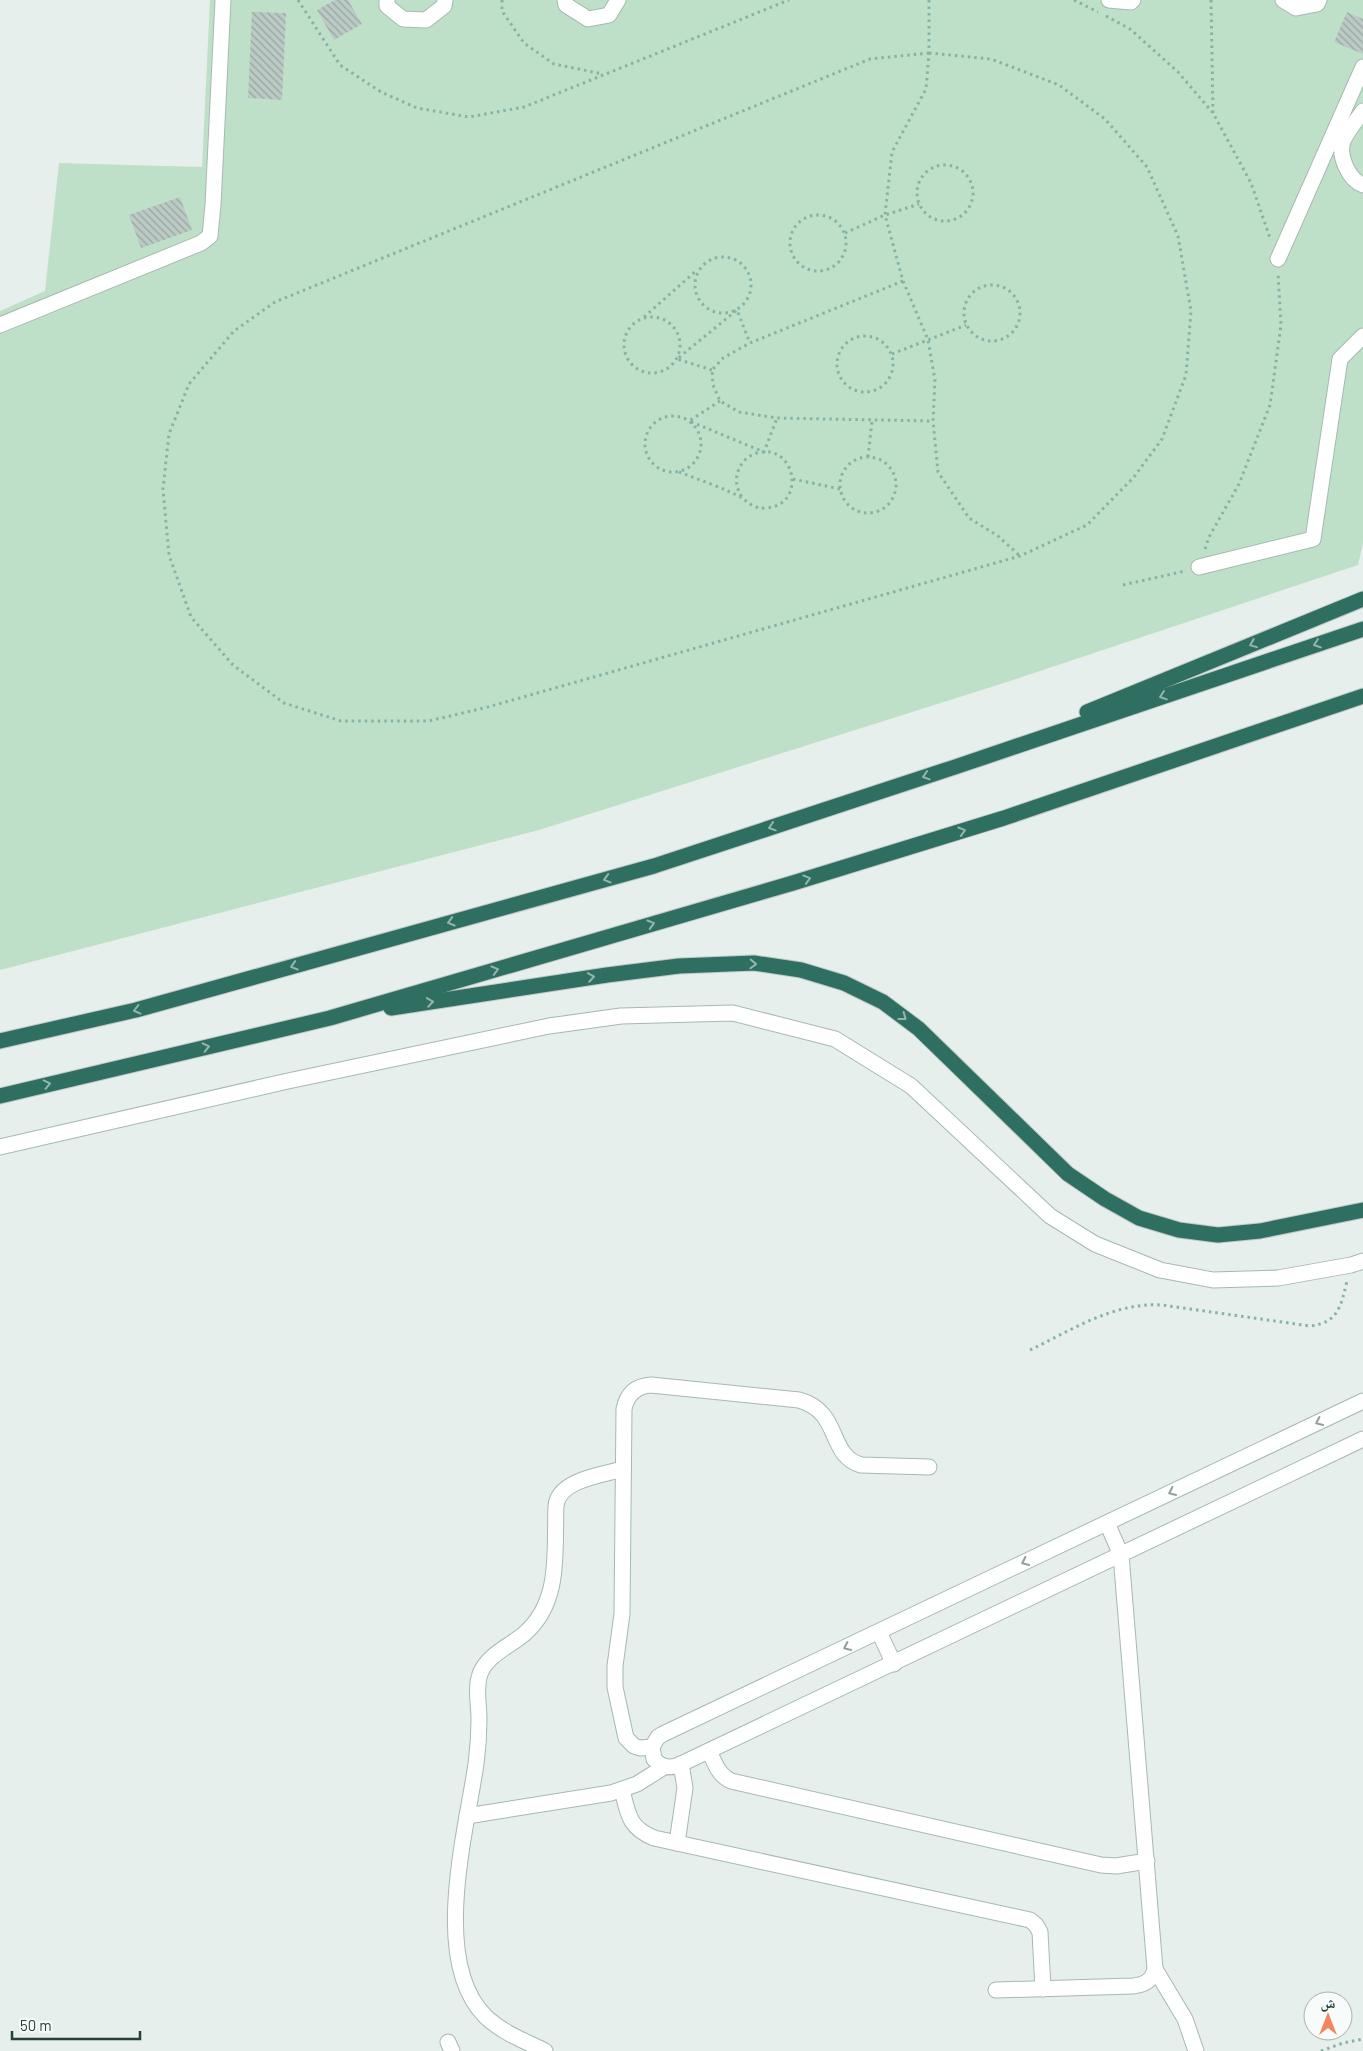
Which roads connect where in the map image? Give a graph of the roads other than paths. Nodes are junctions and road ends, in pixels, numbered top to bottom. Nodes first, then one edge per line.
1 (223, 0) edge
2 (387, 0) edge
3 (445, 0) edge
4 (565, 0) edge
5 (618, 0) edge
6 (1110, 0) edge
7 (1133, 0) edge
8 (1283, 0) edge
9 (1319, 0) edge
10 (1363, 68) edge
11 (1363, 111) edge
12 (1363, 185) edge
13 (1278, 259) road end
14 (0, 325) edge
15 (1363, 336) edge
16 (1199, 567) road end
17 (1363, 599) edge
18 (1363, 629) edge
19 (1363, 696) edge
20 (952, 768) junction
21 (330, 1018) junction
22 (0, 1041) edge
23 (0, 1096) edge
24 (0, 1147) edge
25 (1363, 1210) edge
26 (1357, 1263) edge
27 (1363, 1401) edge
28 (1363, 1439) edge
29 (929, 1467) dead end
30 (623, 1469) junction
31 (1106, 1523) junction
32 (1121, 1555) junction
33 (879, 1632) junction
34 (894, 1664) junction
35 (652, 1748) junction
36 (709, 1751) junction
37 (681, 1764) junction
38 (664, 1767) junction
39 (622, 1790) junction
40 (467, 1816) junction
41 (676, 1843) junction
42 (1147, 1862) junction
43 (1155, 1970) junction
44 (1043, 1989) junction
45 (996, 1990) dead end
46 (545, 2051) edge
47 (1196, 2051) edge

1 - 14 street
2 - 3 street
4 - 5 street
6 - 7 street
8 - 9 street
10 - 13 street
11 - 12 street
15 - 16 street
17 -> 20 highway
18 -> 20 highway
21 -> 19 highway
20 -> 22 highway
23 -> 21 highway
21 -> 25 highway
24 - 26 street
27 -> 31 street
28 - 32 street
29 - 30 street
30 - 35 street
30 - 40 street
31 - 32 street
31 -> 33 street
32 - 34 street
32 - 42 street
33 - 34 street
33 -> 35 street
34 - 36 street
35 - 38 street
36 - 37 street
36 - 42 street
37 - 38 street
37 - 41 street
38 - 39 street
39 - 40 street
39 - 41 street
40 - 46 street
41 - 44 street
42 - 43 street
43 - 44 street
43 - 47 street
44 - 45 street

